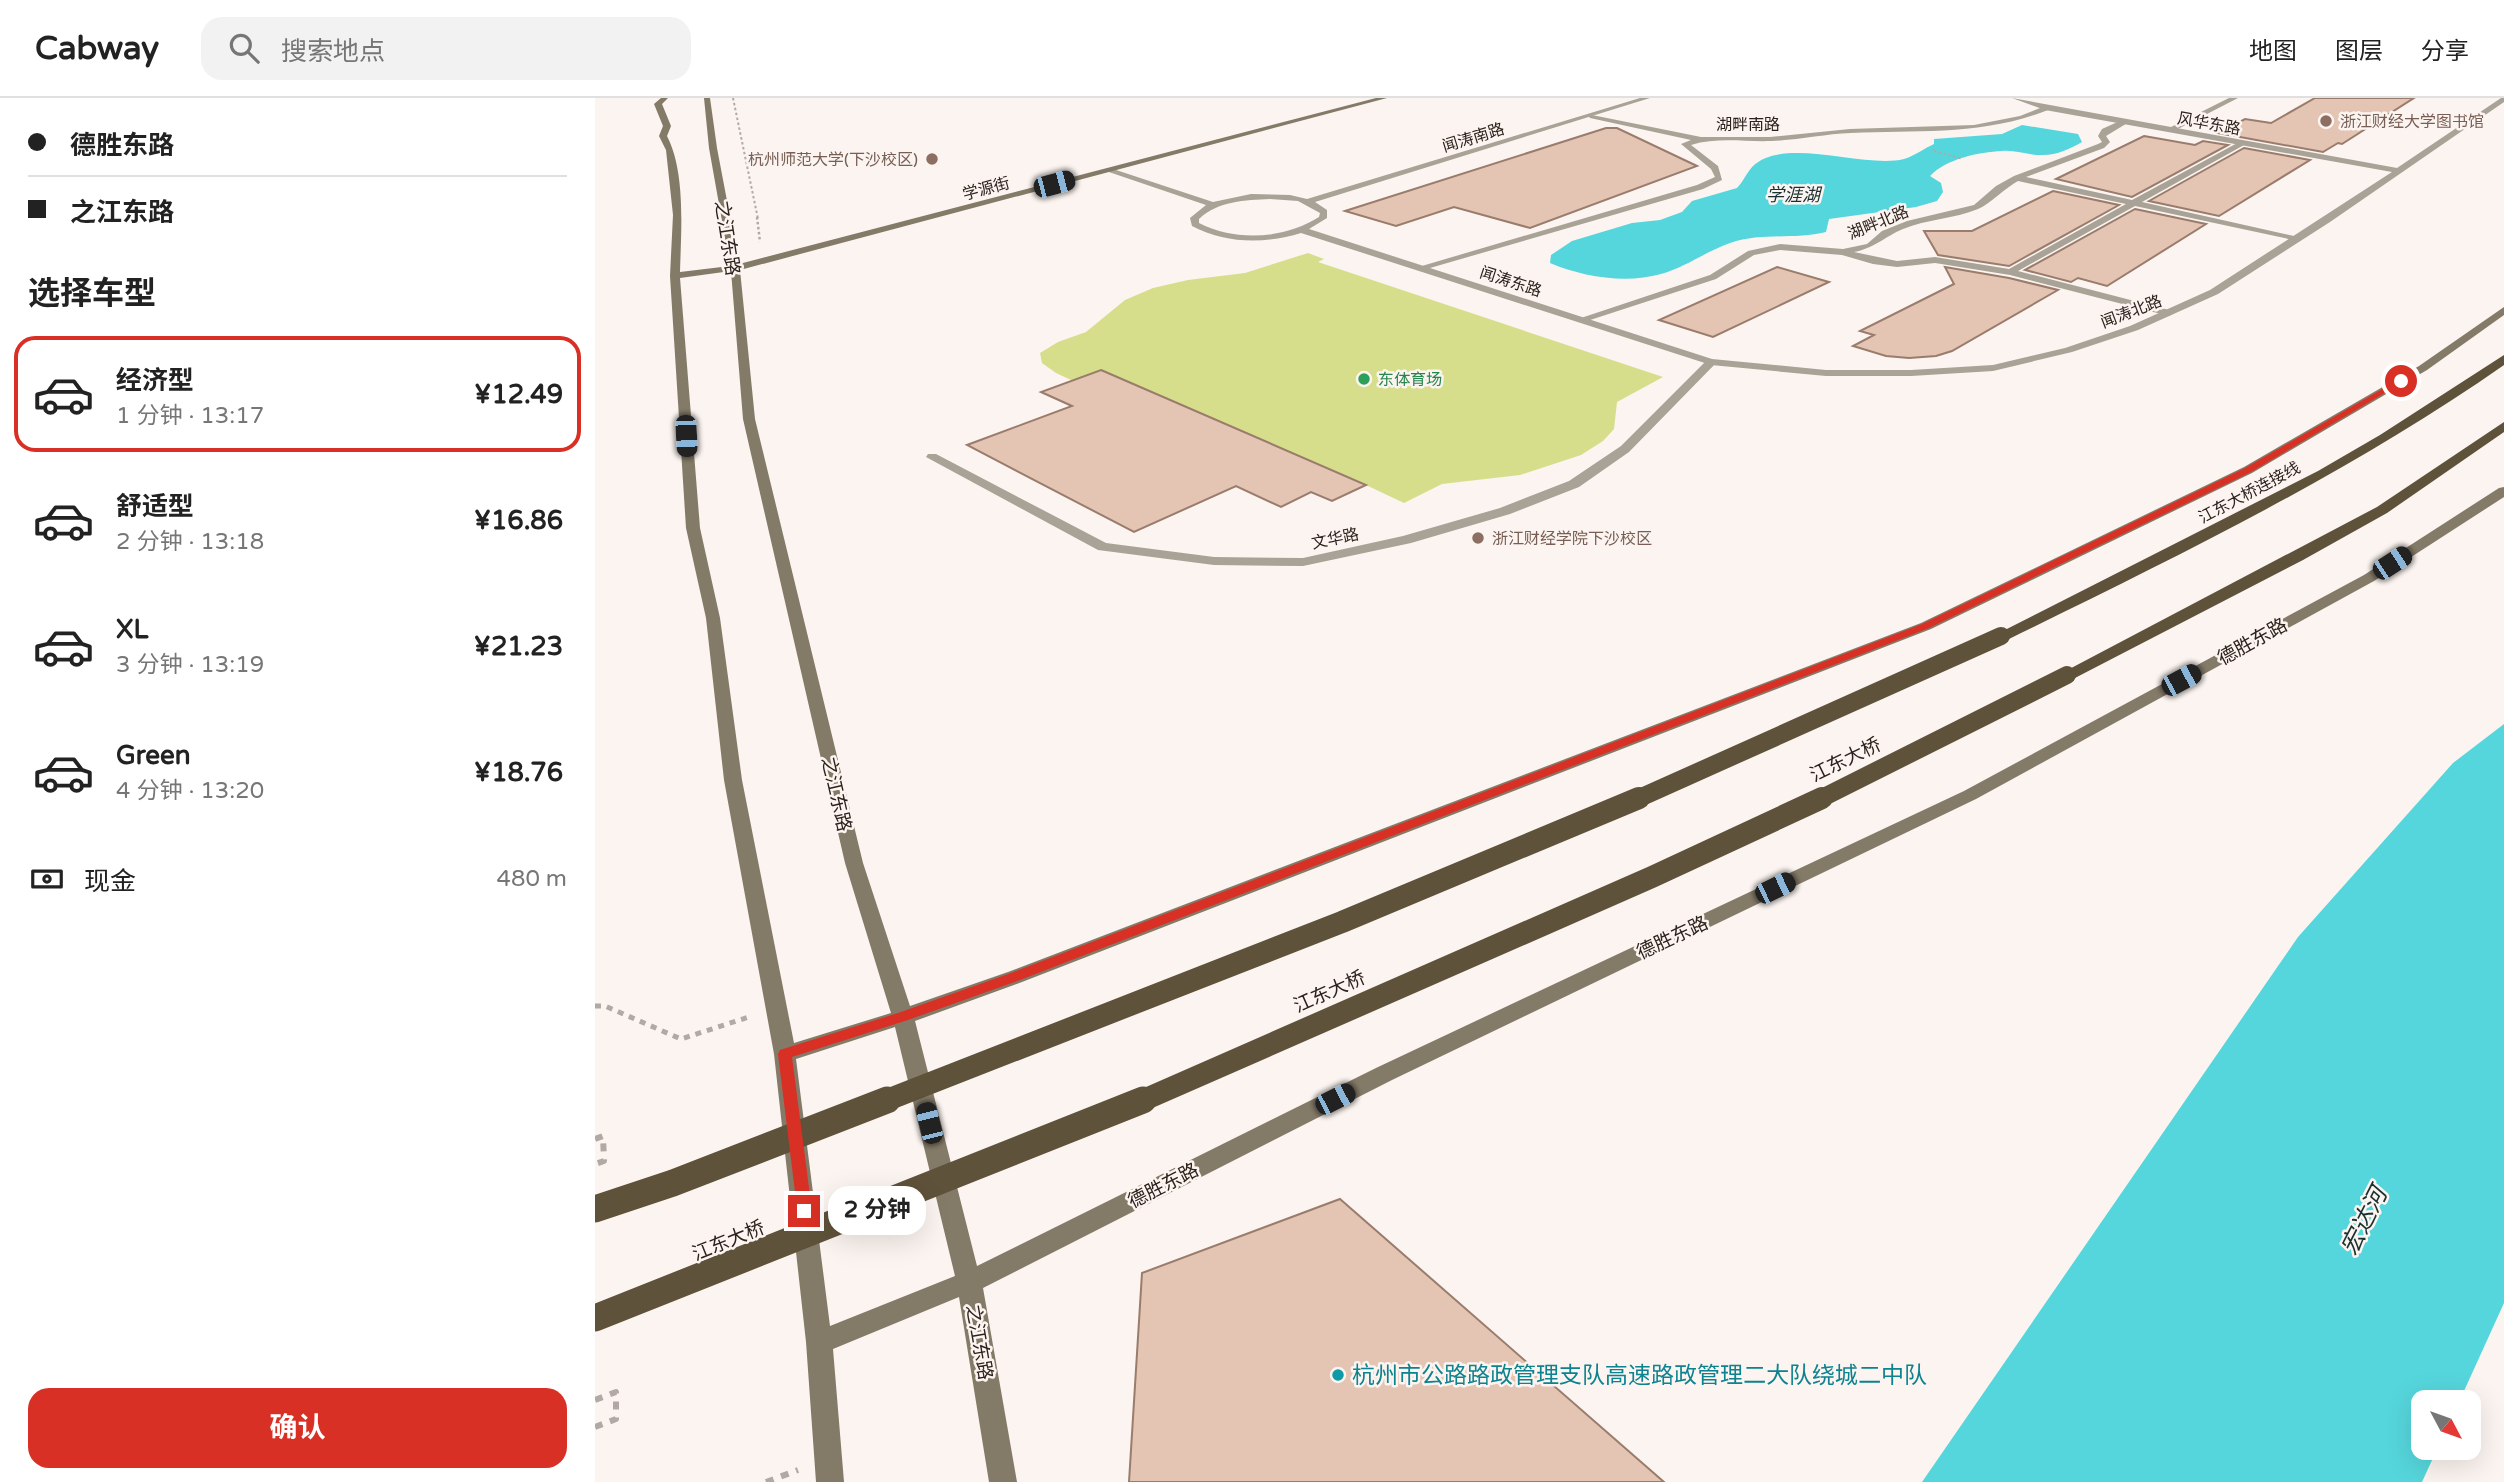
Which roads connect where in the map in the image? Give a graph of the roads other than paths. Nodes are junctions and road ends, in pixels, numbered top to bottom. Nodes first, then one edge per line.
1 (665, 98) edge
2 (707, 98) edge
3 (1365, 98) edge
4 (1384, 98) edge
5 (1647, 98) edge
6 (2015, 98) edge
7 (2235, 98) edge
8 (2504, 99) edge
9 (2045, 108) junction
10 (1590, 116) junction
11 (2125, 122) junction
12 (2169, 130) junction
13 (1698, 139) junction
14 (2241, 143) junction
15 (1107, 170) junction
16 (2399, 171) junction
17 (2017, 178) junction
18 (1308, 201) junction
19 (2133, 203) junction
20 (1213, 205) junction
21 (1302, 230) junction
22 (2298, 238) junction
23 (1843, 252) junction
24 (737, 262) junction
25 (1420, 268) junction
26 (2010, 272) junction
27 (675, 273) junction
28 (2504, 310) edge
29 (2169, 313) junction
30 (1580, 320) junction
31 (2504, 359) edge
32 (1710, 362) junction
33 (2504, 426) edge
34 (932, 457) dead end
35 (2504, 491) edge
36 (903, 1017) junction
37 (785, 1054) junction
38 (595, 1209) edge
39 (969, 1282) junction
40 (595, 1318) edge
41 (819, 1342) junction
42 (831, 1482) edge
43 (1003, 1482) edge

1 - 27 main road
2 - 24 main road, 之江东路
3 - 24 main road
4 - 15 main road, 学源街
5 - 10 street, 闻涛南路
6 - 9 street, 风华东路
7 - 12 street
8 - 16 street, 闻涛北路
9 - 11 street, 风华东路
9 - 13 street, 湖畔南路
10 - 13 street
10 - 18 street, 闻涛南路
11 - 12 street, 风华东路
11 - 17 street, 湖畔北路
12 - 14 street, 风华东路
13 - 25 street, 湖畔南路
14 - 16 street, 风华东路
14 - 19 street
15 - 20 street
15 - 24 main road, 学源街
16 - 22 street, 闻涛北路
17 - 19 street
17 - 23 street, 湖畔北路
18 - 20 street
18 - 21 street
19 - 22 street
19 - 26 street
20 - 21 street
21 - 25 street, 闻涛东路
22 - 29 street, 闻涛北路
23 - 26 street
23 - 30 street, 湖畔北路
24 - 27 main road
24 - 36 main road, 之江东路
25 - 30 street, 闻涛东路
26 - 29 street
27 - 37 main road
28 - 36 main road
29 - 32 street, 闻涛北路
30 - 32 street, 闻涛东路
31 - 38 highway, 江东大桥连接线, bridge
32 - 34 street, 文华路
33 - 40 highway, 江东大桥, bridge
35 - 39 main road, 德胜东路
36 - 37 main road
36 - 39 main road, 之江东路
37 - 41 main road
39 - 41 main road, 德胜东路
39 - 43 main road, 之江东路
41 - 42 main road

